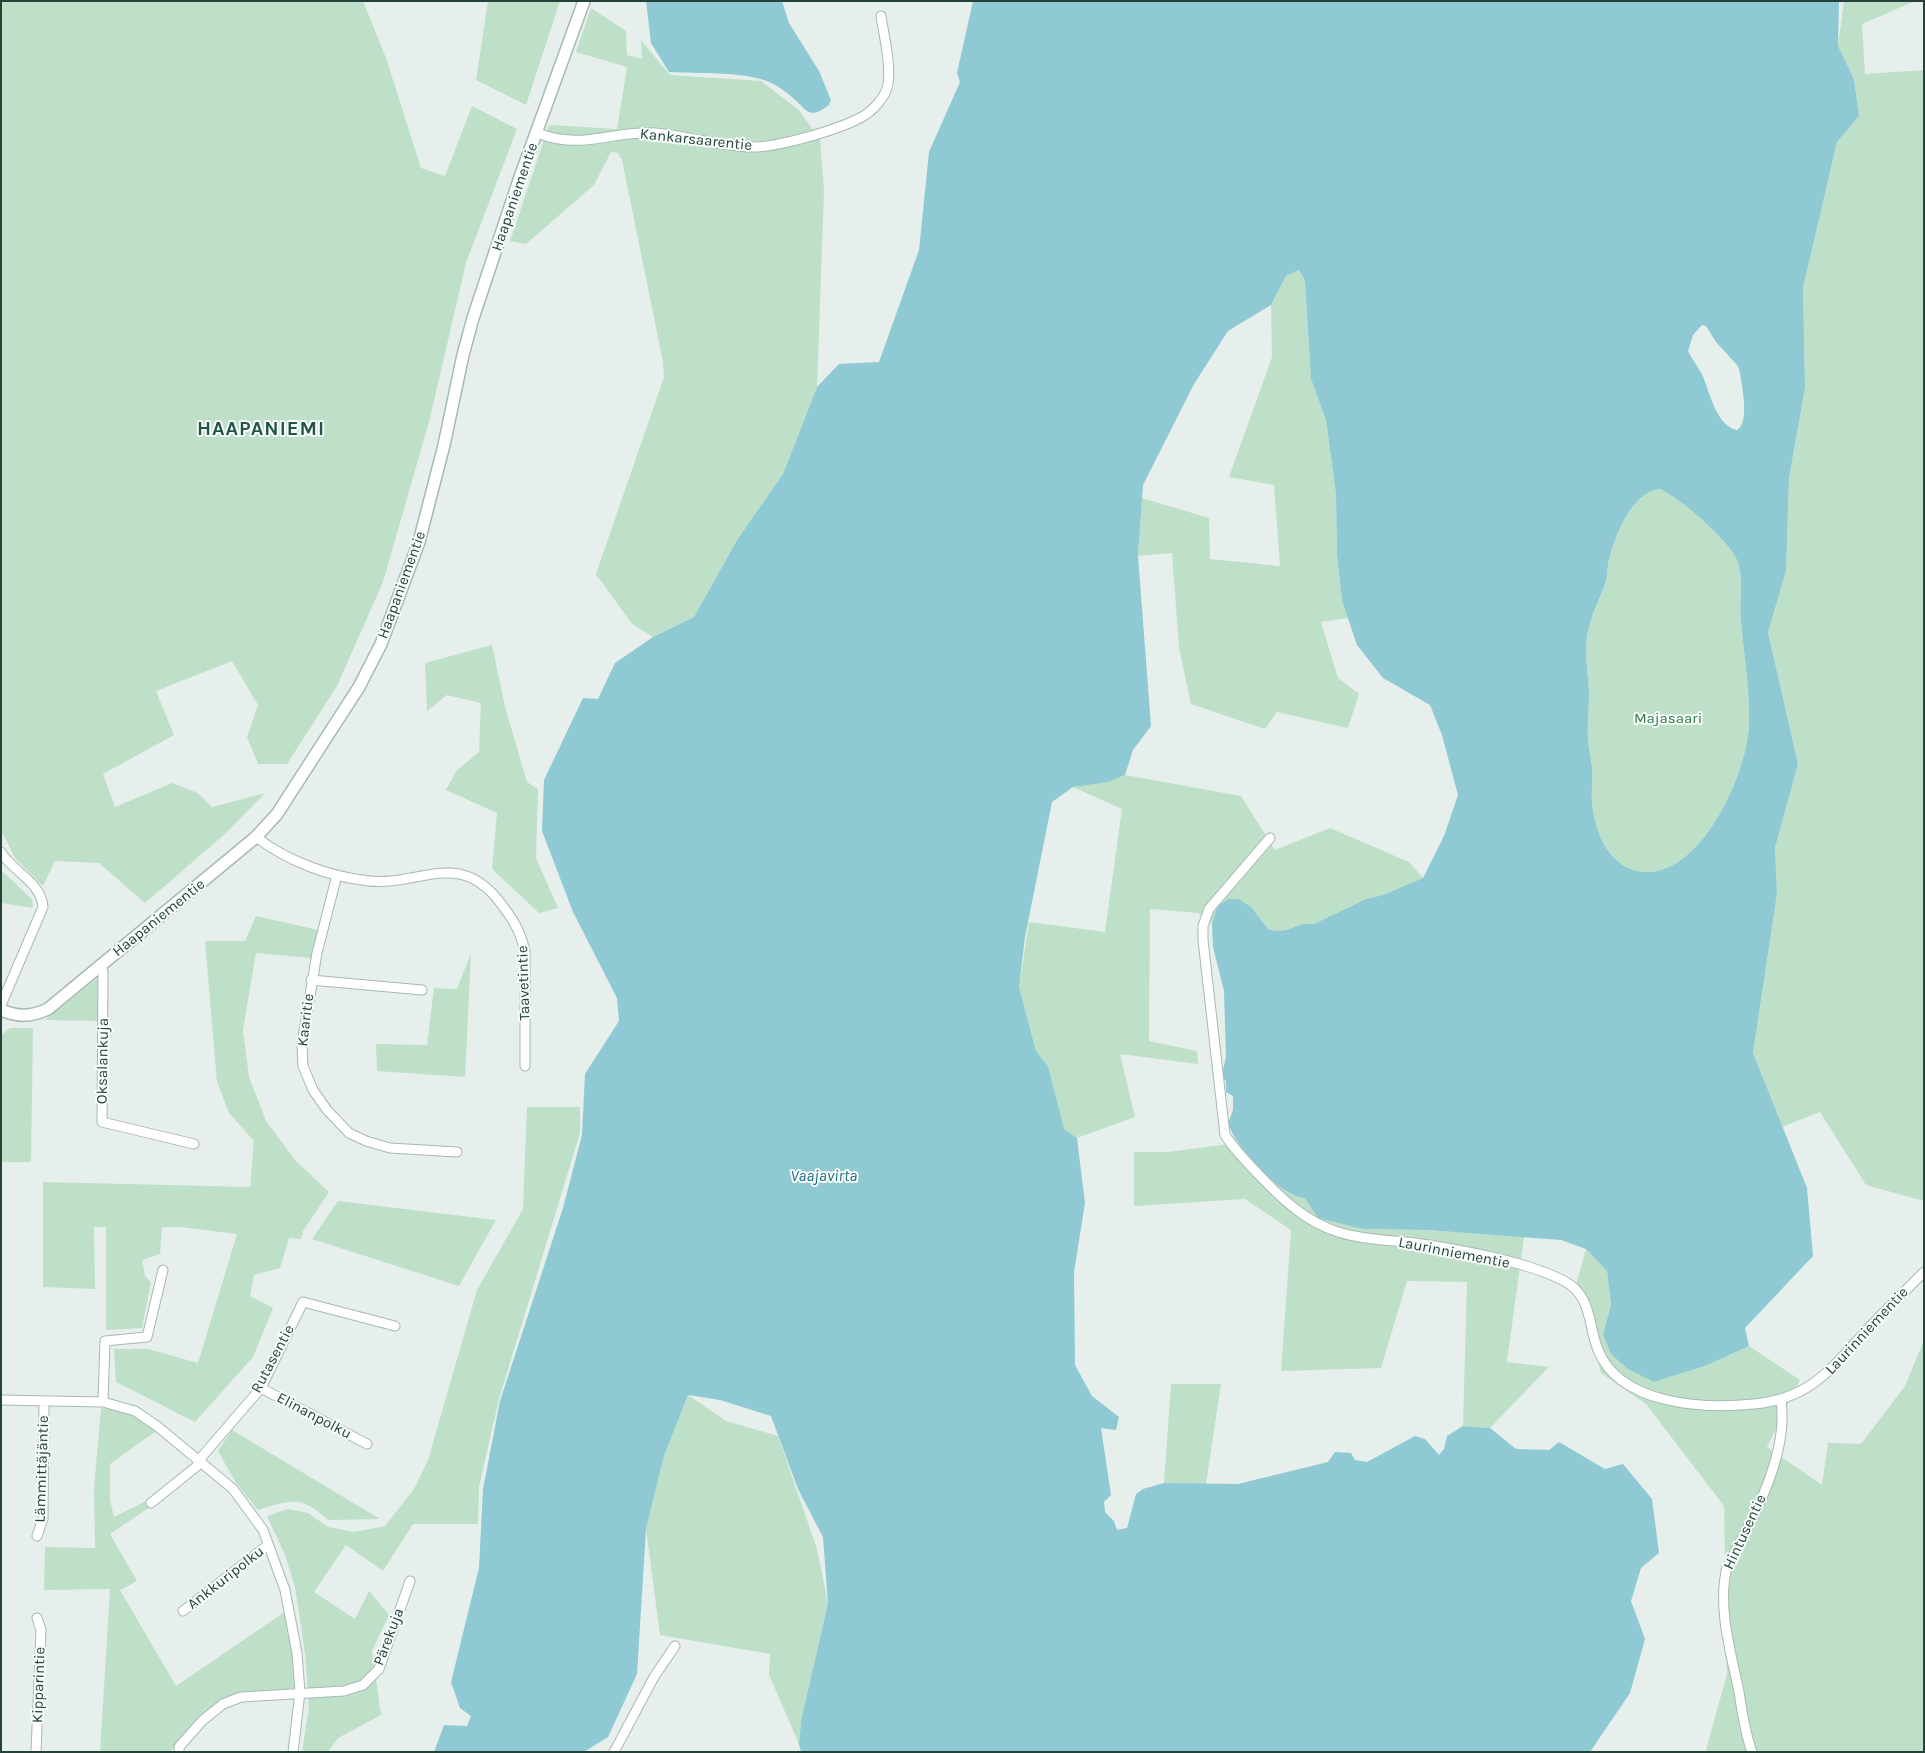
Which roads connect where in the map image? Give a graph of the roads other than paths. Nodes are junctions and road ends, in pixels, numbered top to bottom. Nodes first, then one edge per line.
1 (584, 1) edge
2 (881, 16) dead end
3 (537, 133) junction
4 (256, 837) junction
5 (1270, 838) dead end
6 (1, 852) edge
7 (337, 875) junction
8 (100, 966) junction
9 (311, 980) junction
10 (422, 990) dead end
11 (1, 1005) edge
12 (1, 1010) edge
13 (525, 1066) dead end
14 (194, 1144) dead end
15 (457, 1152) dead end
16 (164, 1270) dead end
17 (1924, 1272) edge
18 (395, 1326) dead end
19 (261, 1388) junction
20 (1, 1400) edge
21 (44, 1401) junction
22 (1781, 1401) junction
23 (103, 1402) junction
24 (367, 1444) dead end
25 (201, 1461) junction
26 (151, 1503) dead end
27 (37, 1536) dead end
28 (268, 1545) junction
29 (410, 1581) dead end
30 (183, 1611) dead end
31 (37, 1618) dead end
32 (675, 1646) dead end
33 (300, 1692) junction
34 (36, 1752) edge
35 (180, 1752) edge
36 (293, 1752) edge
37 (614, 1752) edge
38 (1752, 1752) edge

1 - 3 street, Haapaniementie
2 - 3 street, Kankarsaarentie
3 - 4 street, Haapaniementie
4 - 7 street, Taavetintie
4 - 8 street, Haapaniementie
5 - 22 street, Laurinniementie
6 - 11 street
7 - 9 street, Kaaritie
7 - 13 street, Taavetintie
8 - 12 street, Haapaniementie
8 - 14 street, Oksalankuja
9 - 10 street
9 - 15 street, Kaaritie
16 - 23 street
17 - 22 street, Laurinniementie
18 - 19 street, Rutasentie
19 - 24 street, Elinanpolku
19 - 25 street, Rutasentie
20 - 21 street
21 - 23 street
21 - 27 street, Lämmittäjäntie
22 - 38 street, Hintusentie
23 - 25 street
25 - 26 street, Rutasentie
25 - 28 street
28 - 30 street, Ankkuripolku
28 - 33 street
29 - 33 street, Pärekuja
31 - 34 street, Kipparintie
32 - 37 street
33 - 35 street, Pärekuja
33 - 36 street

